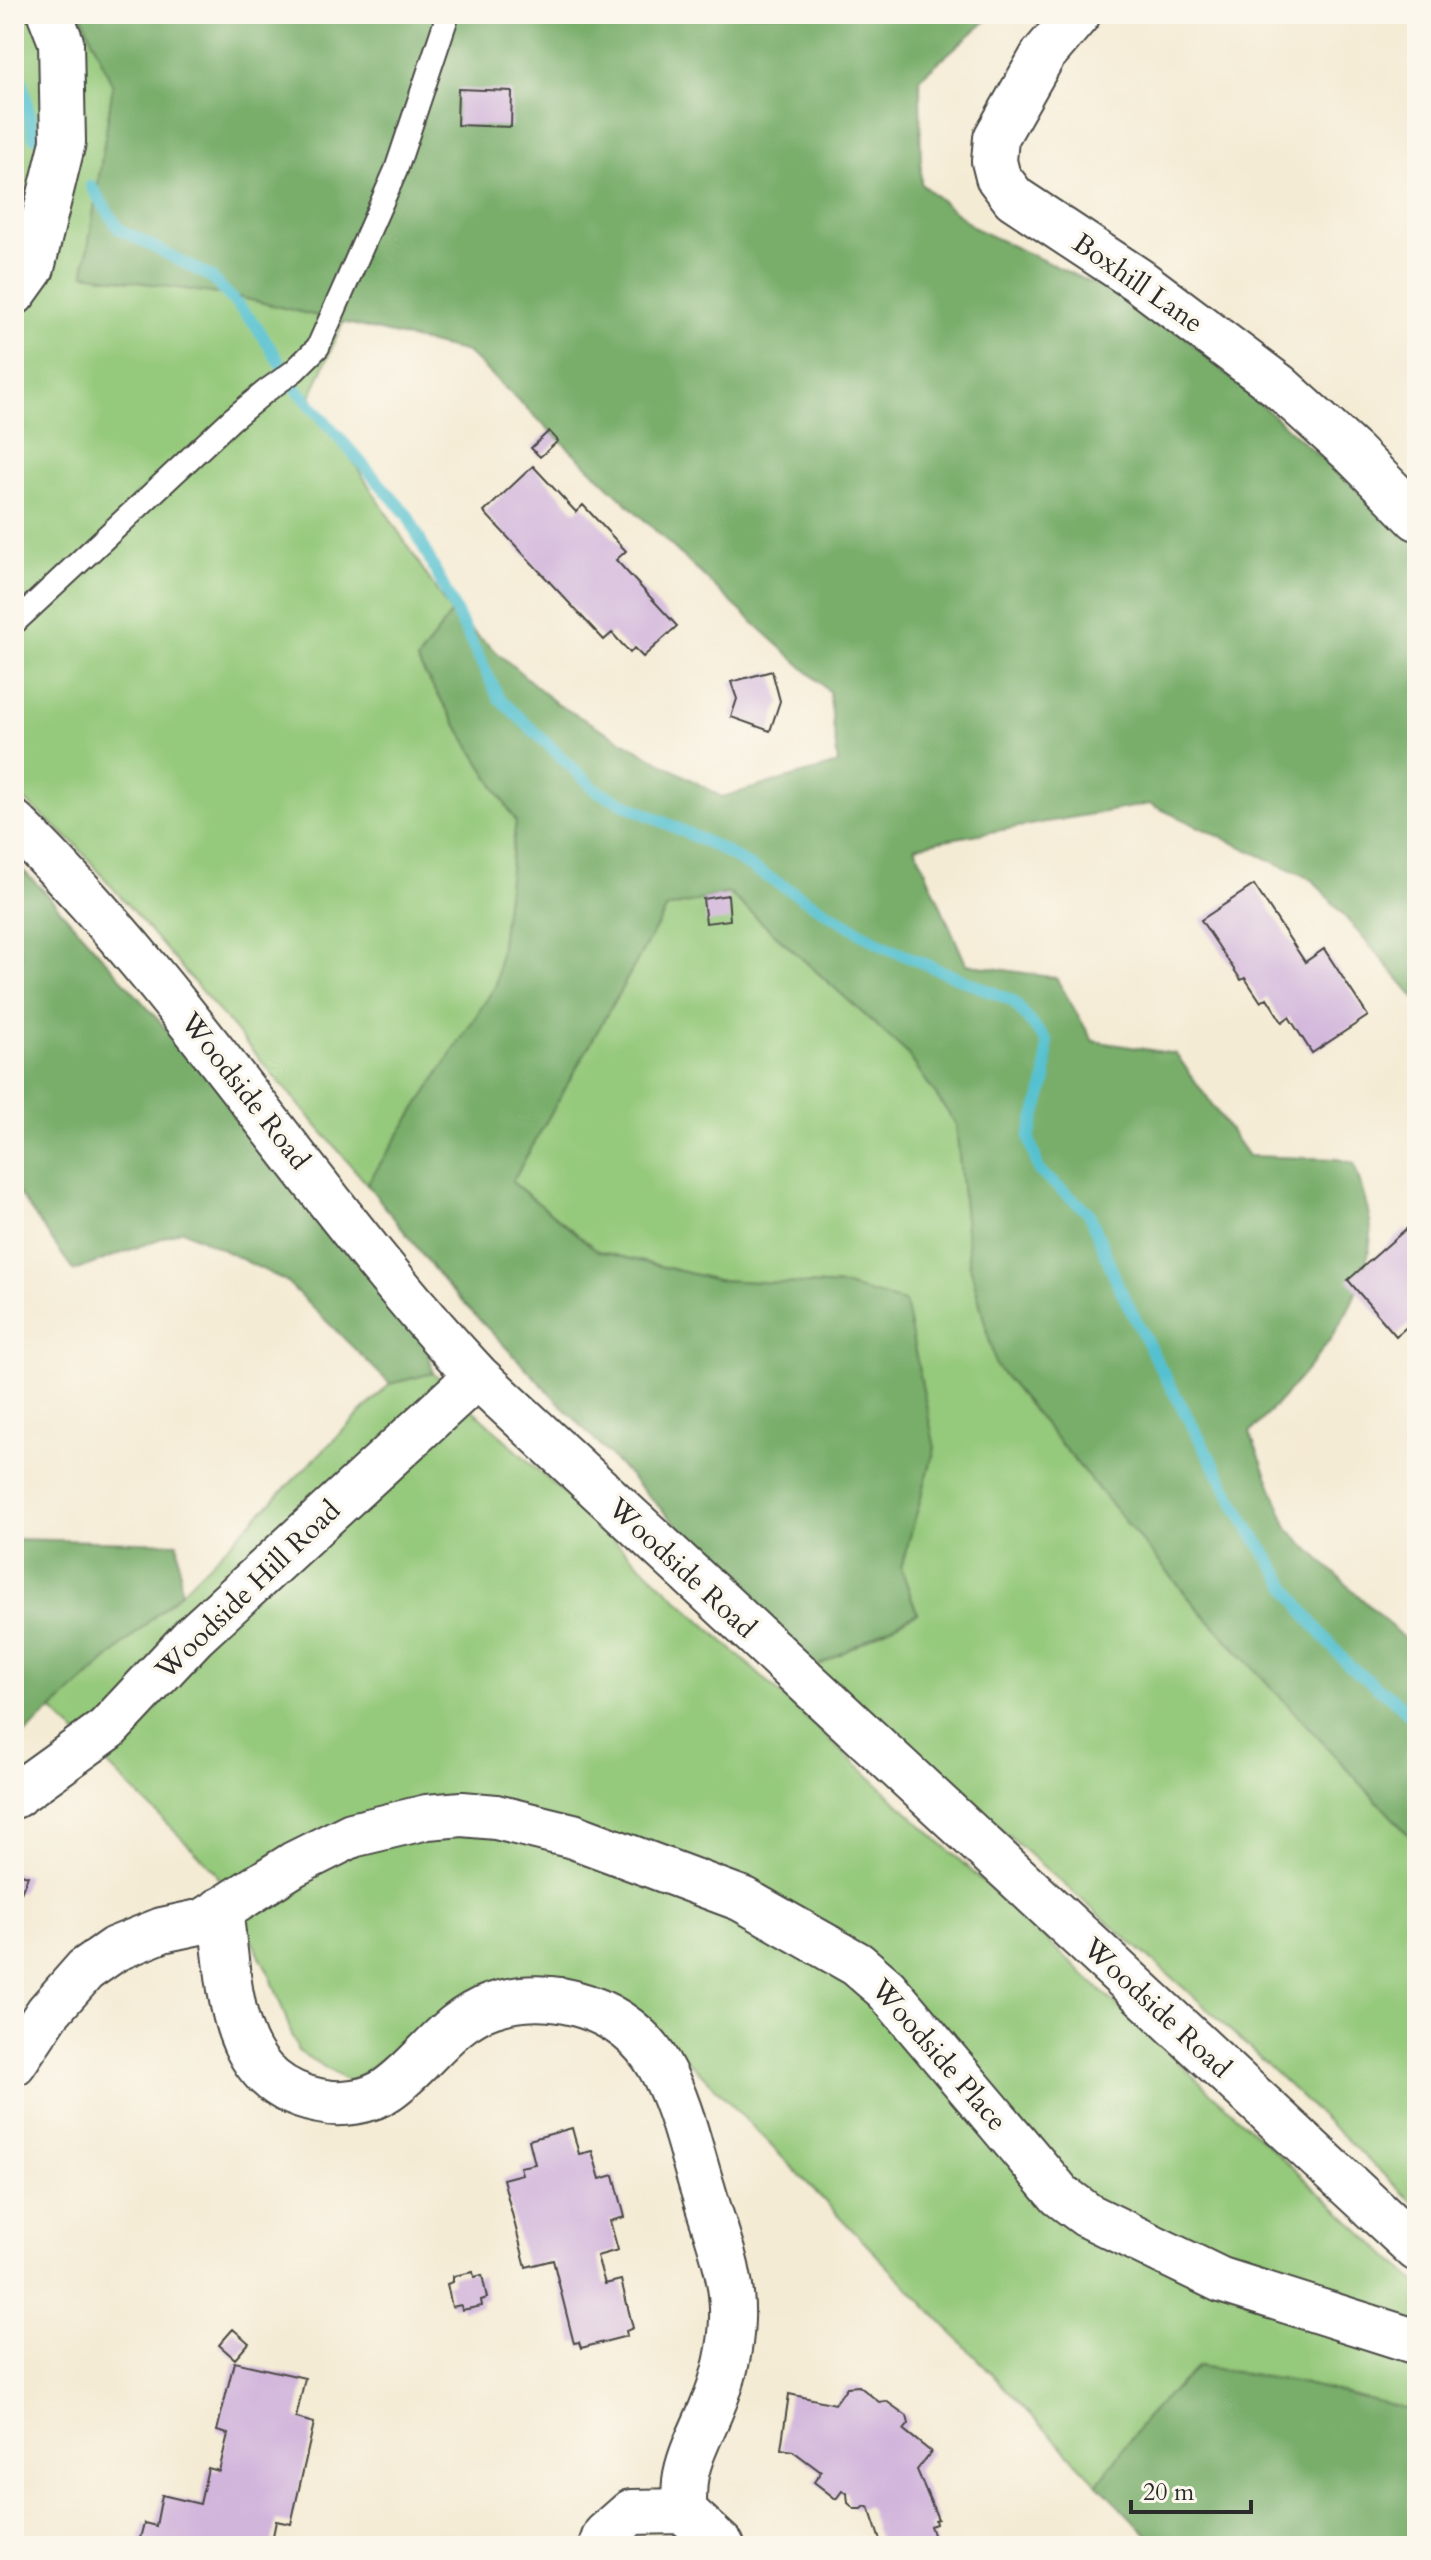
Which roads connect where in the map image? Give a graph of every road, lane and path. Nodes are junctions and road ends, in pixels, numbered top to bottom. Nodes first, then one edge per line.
1 (50, 14) edge
2 (448, 14) edge
3 (1078, 14) edge
4 (14, 293) edge
5 (1417, 518) edge
6 (14, 623) edge
7 (14, 823) edge
8 (477, 1376) junction
9 (14, 1796) edge
10 (220, 1910) junction
11 (14, 2063) edge
12 (1417, 2249) edge
13 (1417, 2342) edge
14 (684, 2511) junction
15 (601, 2546) edge
16 (722, 2546) edge

1 - 4 street
2 - 6 lane
3 - 5 street, Boxhill Lane
7 - 8 street, Woodside Road
8 - 9 street, Woodside Hill Road
8 - 12 street, Woodside Road
10 - 11 street, Woodside Place
10 - 13 street, Woodside Place
10 - 14 street
14 - 15 street
14 - 16 street

